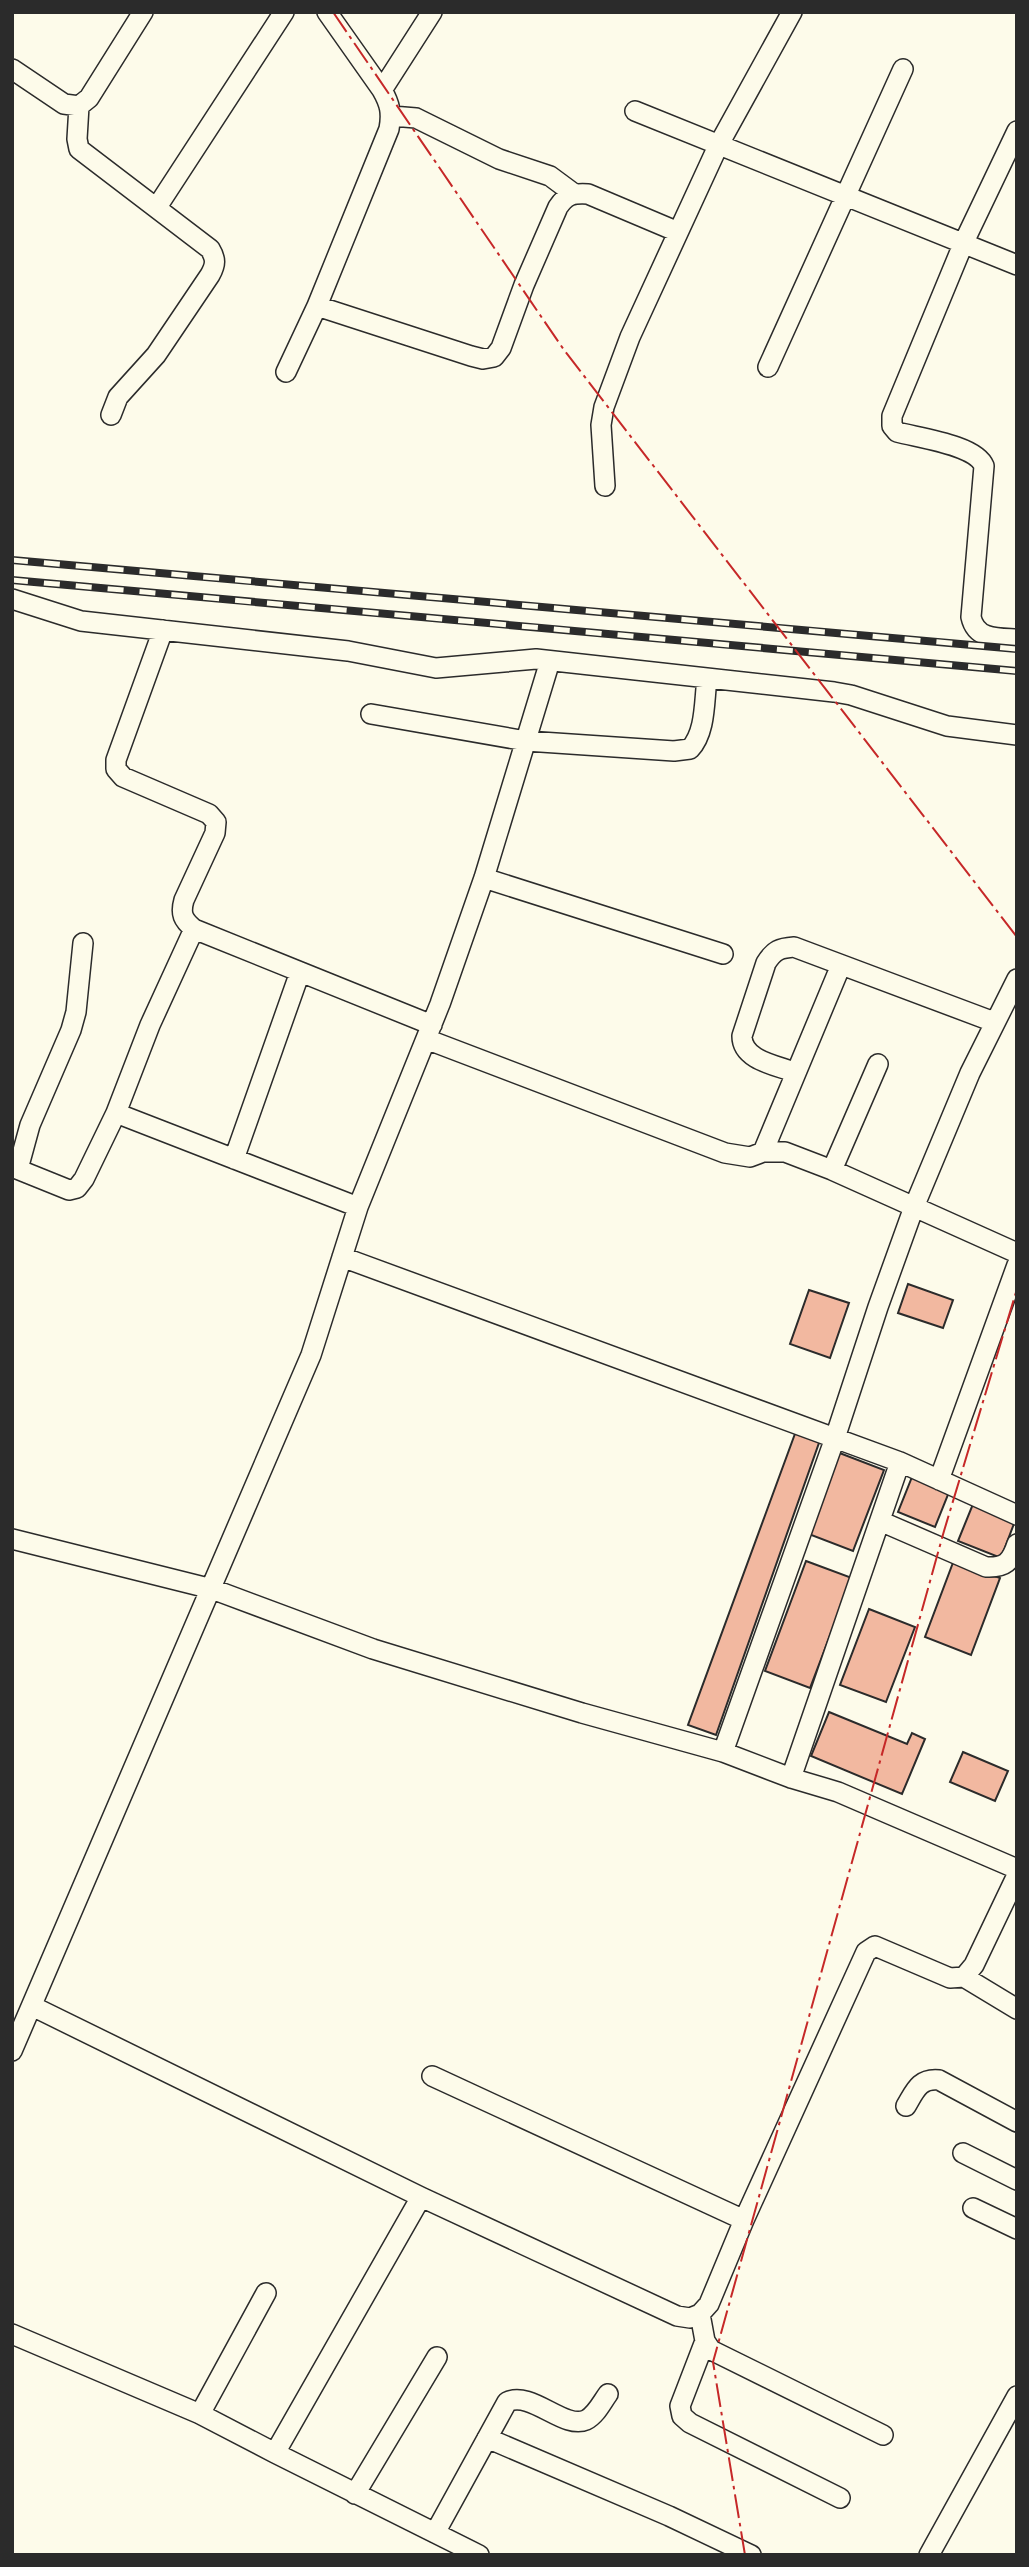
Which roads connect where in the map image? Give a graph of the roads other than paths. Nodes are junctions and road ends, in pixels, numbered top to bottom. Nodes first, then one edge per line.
1 (143, 12) edge
2 (284, 12) edge
3 (327, 12) edge
4 (432, 12) edge
5 (792, 12) edge
6 (12, 69) edge
7 (903, 69) dead end
8 (382, 90) junction
9 (79, 106) junction
10 (635, 111) dead end
11 (392, 116) junction
12 (1017, 131) edge
13 (718, 146) junction
14 (573, 193) junction
15 (845, 196) junction
16 (157, 207) junction
17 (678, 233) junction
18 (964, 242) junction
19 (1017, 265) edge
20 (317, 306) junction
21 (768, 367) dead end
22 (286, 372) dead end
23 (111, 415) dead end
24 (605, 486) dead end
25 (12, 600) edge
26 (163, 630) junction
27 (1017, 639) edge
28 (550, 661) junction
29 (707, 679) junction
30 (371, 714) dead end
31 (1017, 735) edge
32 (526, 741) junction
33 (484, 878) junction
34 (194, 929) junction
35 (83, 943) dead end
36 (723, 954) dead end
37 (842, 965) junction
38 (300, 972) junction
39 (1017, 979) edge
40 (995, 1022) junction
41 (429, 1032) junction
42 (878, 1064) dead end
43 (794, 1073) junction
44 (116, 1113) junction
45 (763, 1152) junction
46 (234, 1159) junction
47 (15, 1168) edge
48 (832, 1170) junction
49 (358, 1207) junction
50 (914, 1208) junction
51 (1017, 1252) edge
52 (342, 1257) junction
53 (1017, 1265) edge
54 (835, 1438) junction
55 (901, 1462) junction
56 (939, 1480) junction
57 (1017, 1516) edge
58 (880, 1521) junction
59 (12, 1539) edge
60 (1017, 1544) edge
61 (212, 1589) junction
62 (723, 1752) junction
63 (791, 1778) junction
64 (1017, 1869) edge
65 (1017, 1875) edge
66 (964, 1977) junction
67 (32, 2006) junction
68 (1017, 2010) edge
69 (12, 2051) edge
70 (432, 2076) dead end
71 (906, 2106) dead end
72 (1017, 2122) edge
73 (963, 2153) dead end
74 (1017, 2180) edge
75 (421, 2197) junction
76 (973, 2208) dead end
77 (744, 2220) junction
78 (1017, 2229) edge
79 (266, 2292) dead end
80 (700, 2314) junction
81 (12, 2334) edge
82 (705, 2341) junction
83 (437, 2357) dead end
84 (608, 2394) dead end
85 (1017, 2396) edge
86 (200, 2414) junction
87 (883, 2435) dead end
88 (487, 2438) junction
89 (275, 2453) junction
90 (355, 2494) junction
91 (840, 2498) dead end
92 (435, 2533) junction
93 (479, 2555) edge
94 (751, 2555) edge
95 (929, 2555) edge

1 - 9 street
2 - 16 street
3 - 8 street
4 - 8 street
5 - 13 street
6 - 9 street
7 - 15 street
8 - 11 street
9 - 16 street
10 - 13 street
11 - 14 street
11 - 20 street
12 - 18 street
13 - 15 street
13 - 17 street
14 - 17 street
14 - 20 street
15 - 18 street
15 - 21 street
16 - 23 street
17 - 24 street
18 - 19 street
18 - 27 street
20 - 22 street
25 - 26 street
26 - 28 street
26 - 34 street
28 - 29 street
28 - 32 street
29 - 31 street
29 - 32 street
30 - 32 street
32 - 33 street
33 - 36 street
33 - 41 street
34 - 38 street
34 - 44 street
35 - 47 street
37 - 40 street
37 - 43 street
37 - 43 street
38 - 41 street
38 - 46 street
39 - 40 street
40 - 50 street
41 - 45 street
41 - 49 street
42 - 48 street
43 - 45 street
44 - 46 street
44 - 47 street
45 - 48 street
46 - 49 street
48 - 50 street
49 - 52 street
50 - 51 street
50 - 54 street
52 - 54 street
52 - 61 street
53 - 56 street
54 - 55 street
54 - 62 street
55 - 56 street
55 - 58 street
56 - 57 street
58 - 60 street
58 - 63 street
59 - 61 street
61 - 62 street
61 - 67 street
62 - 63 street
63 - 64 street
65 - 66 street
66 - 68 street
66 - 77 street
67 - 69 street
67 - 75 street
70 - 77 street
71 - 72 street
73 - 74 street
75 - 80 street
75 - 89 street
76 - 78 street
77 - 80 street
79 - 86 street
80 - 82 street
81 - 86 street
82 - 87 street
82 - 91 street
83 - 90 street
84 - 88 street
85 - 95 street
86 - 89 street
88 - 92 street
88 - 94 street
89 - 90 street
90 - 92 street
92 - 93 street

